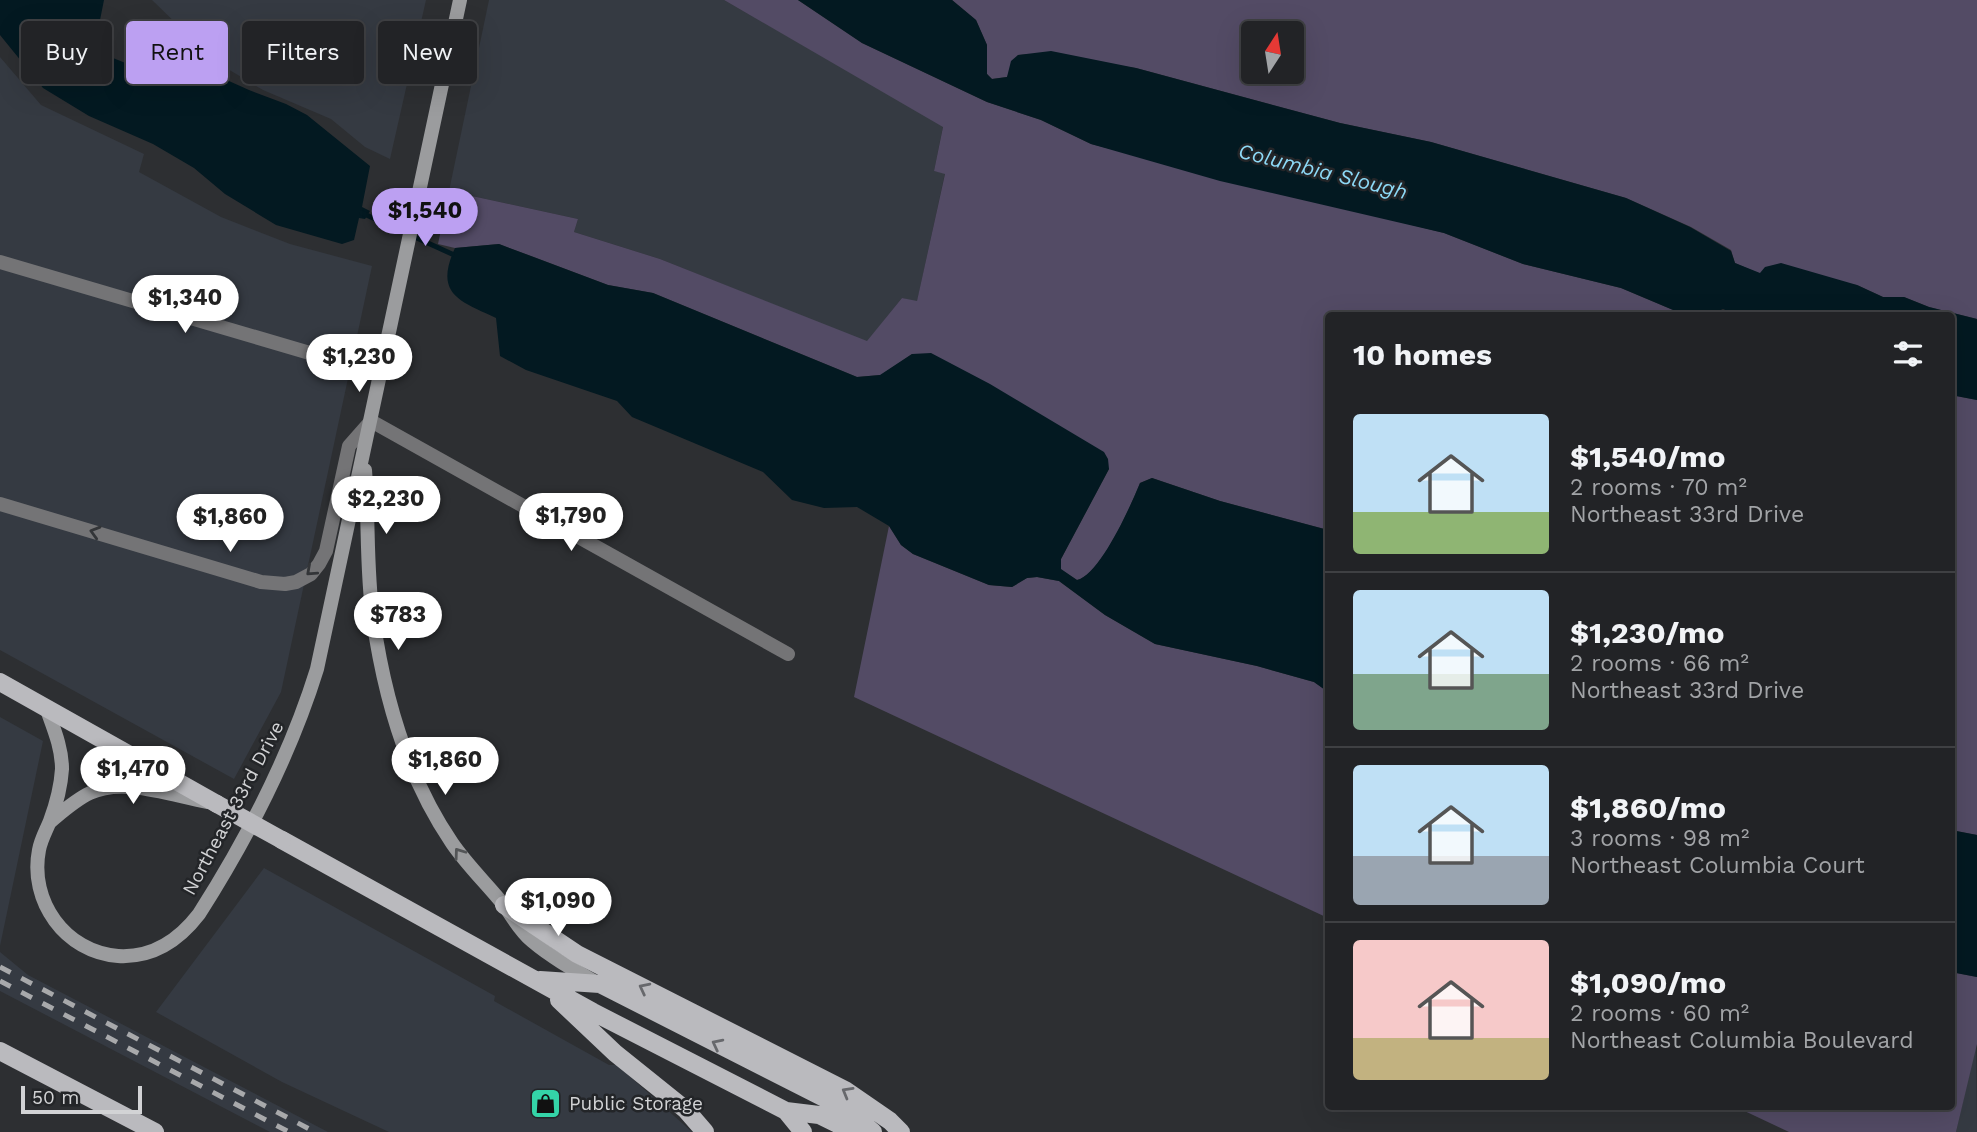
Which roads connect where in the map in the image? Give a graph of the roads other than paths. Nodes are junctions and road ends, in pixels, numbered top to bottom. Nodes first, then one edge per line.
1 (460, 0) edge
2 (0, 262) edge
3 (381, 374) junction
4 (371, 421) junction
5 (363, 455) junction
6 (0, 504) edge
7 (788, 654) dead end
8 (0, 682) edge
9 (46, 707) junction
10 (217, 804) junction
11 (50, 822) junction
12 (504, 905) junction
13 (537, 981) junction
14 (600, 984) junction
15 (0, 1051) edge
16 (786, 1111) junction
17 (155, 1132) edge
18 (705, 1132) edge
19 (803, 1132) edge
20 (854, 1132) edge
21 (873, 1132) edge
22 (901, 1132) edge

1 - 3 main road, Northeast 33rd Drive
2 - 3 street
3 - 4 main road, Northeast 33rd Drive
4 - 5 main road, Northeast 33rd Drive
4 -> 6 street
4 - 7 street
5 - 11 main road, Northeast 33rd Drive
12 -> 5 main road
8 - 9 main road
9 - 10 main road
9 - 11 main road, Northeast 33rd Drive
10 - 11 main road, Northeast 33rd Drive
10 - 13 main road, bridge
12 - 14 main road
22 -> 12 main road
13 - 14 main road
13 - 16 main road
13 - 18 main road
21 -> 14 main road
15 - 17 main road
16 - 19 main road
16 - 20 main road

